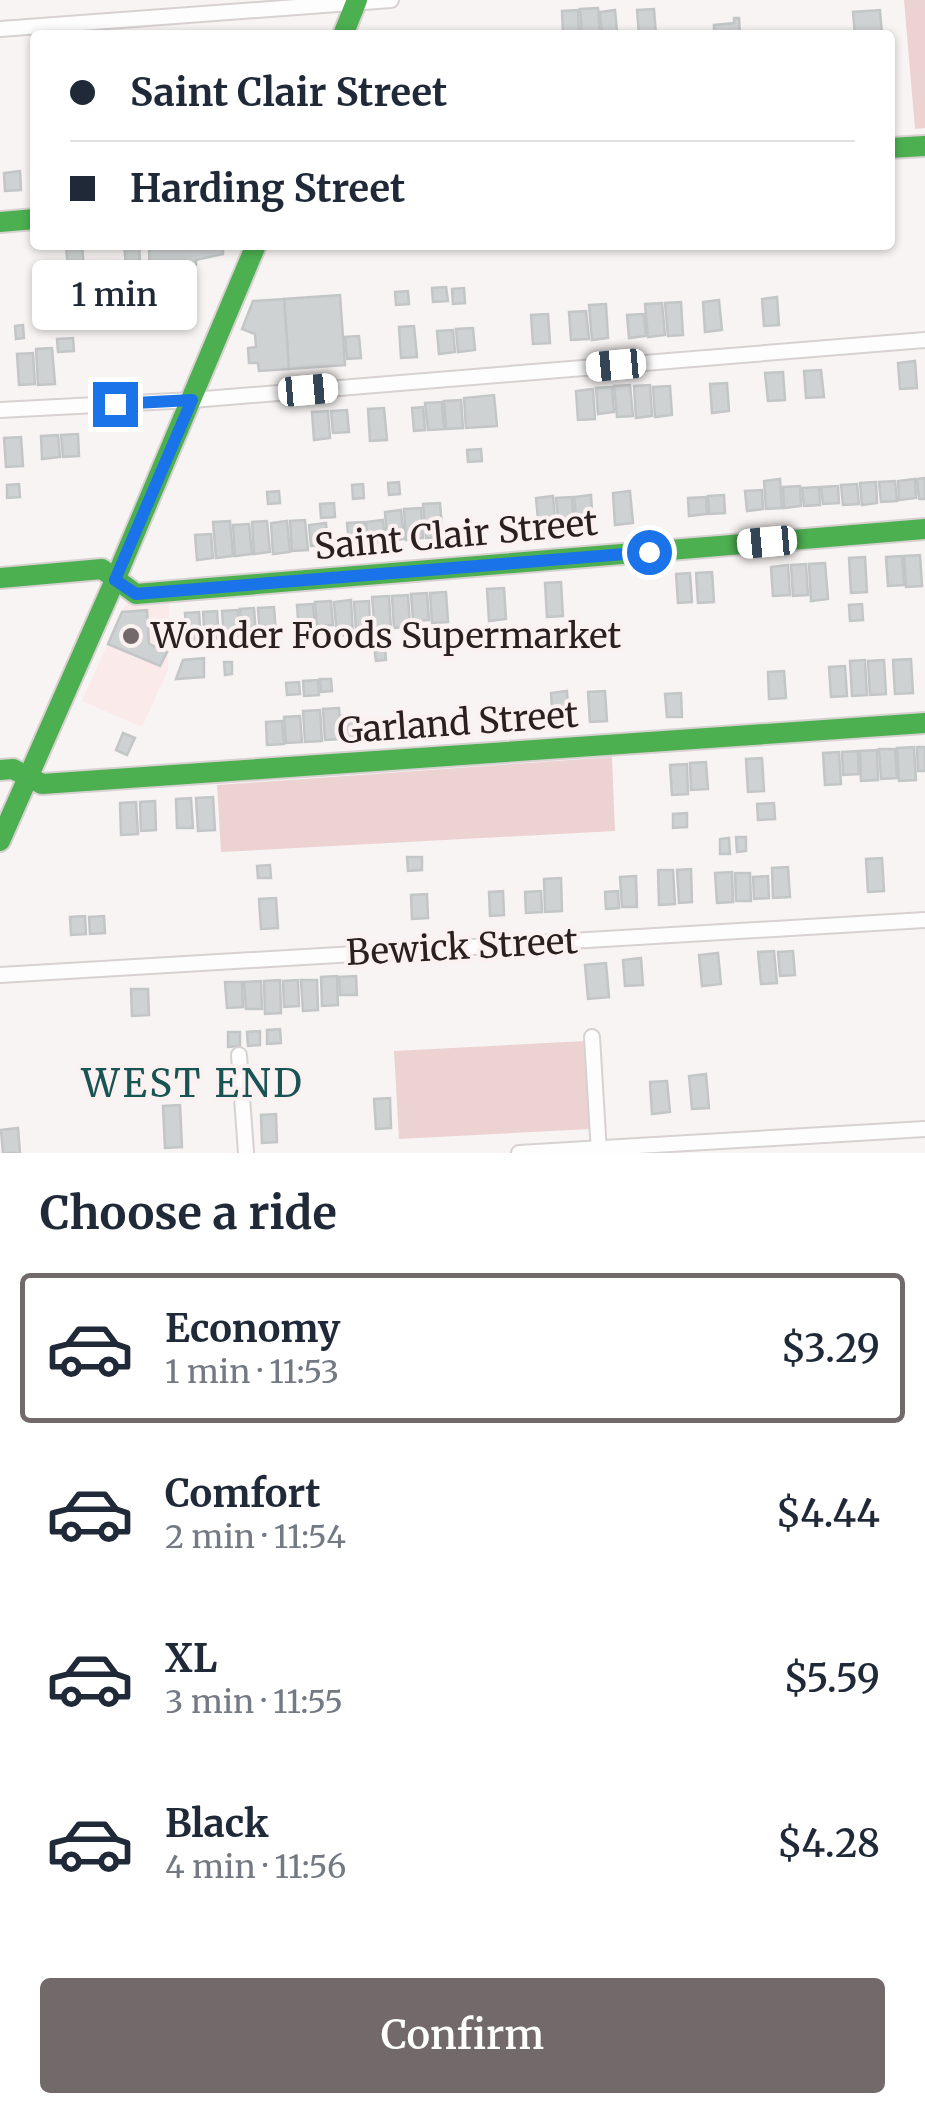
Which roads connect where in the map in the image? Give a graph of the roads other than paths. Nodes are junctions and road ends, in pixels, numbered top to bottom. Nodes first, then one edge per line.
1 (391, 0) edge
2 (356, 1) edge
3 (0, 28) edge
4 (344, 30) edge
5 (925, 146) edge
6 (895, 148) edge
7 (30, 219) edge
8 (0, 222) edge
9 (254, 250) edge
10 (925, 340) edge
11 (192, 400) junction
12 (0, 410) edge
13 (925, 529) edge
14 (0, 578) edge
15 (115, 580) junction
16 (925, 723) edge
17 (0, 770) edge
18 (28, 777) junction
19 (0, 841) edge
20 (925, 920) edge
21 (0, 975) edge
22 (592, 1037) dead end
23 (239, 1055) dead end
24 (925, 1129) edge
25 (599, 1151) edge
26 (246, 1153) edge
27 (519, 1153) edge

1 - 2 street
2 - 3 street
2 - 4 street
5 - 6 street
7 - 8 street
9 - 11 street
10 - 11 street
11 - 12 street
11 - 15 street
13 - 15 street, Saint Clair Street
14 - 15 street, Saint Clair Street
15 - 18 street
16 - 18 street, Garland Street
17 - 18 street, Garland Street
18 - 19 street
20 - 21 street, Bewick Street
22 - 25 street
23 - 26 street
24 - 25 street
25 - 27 street

